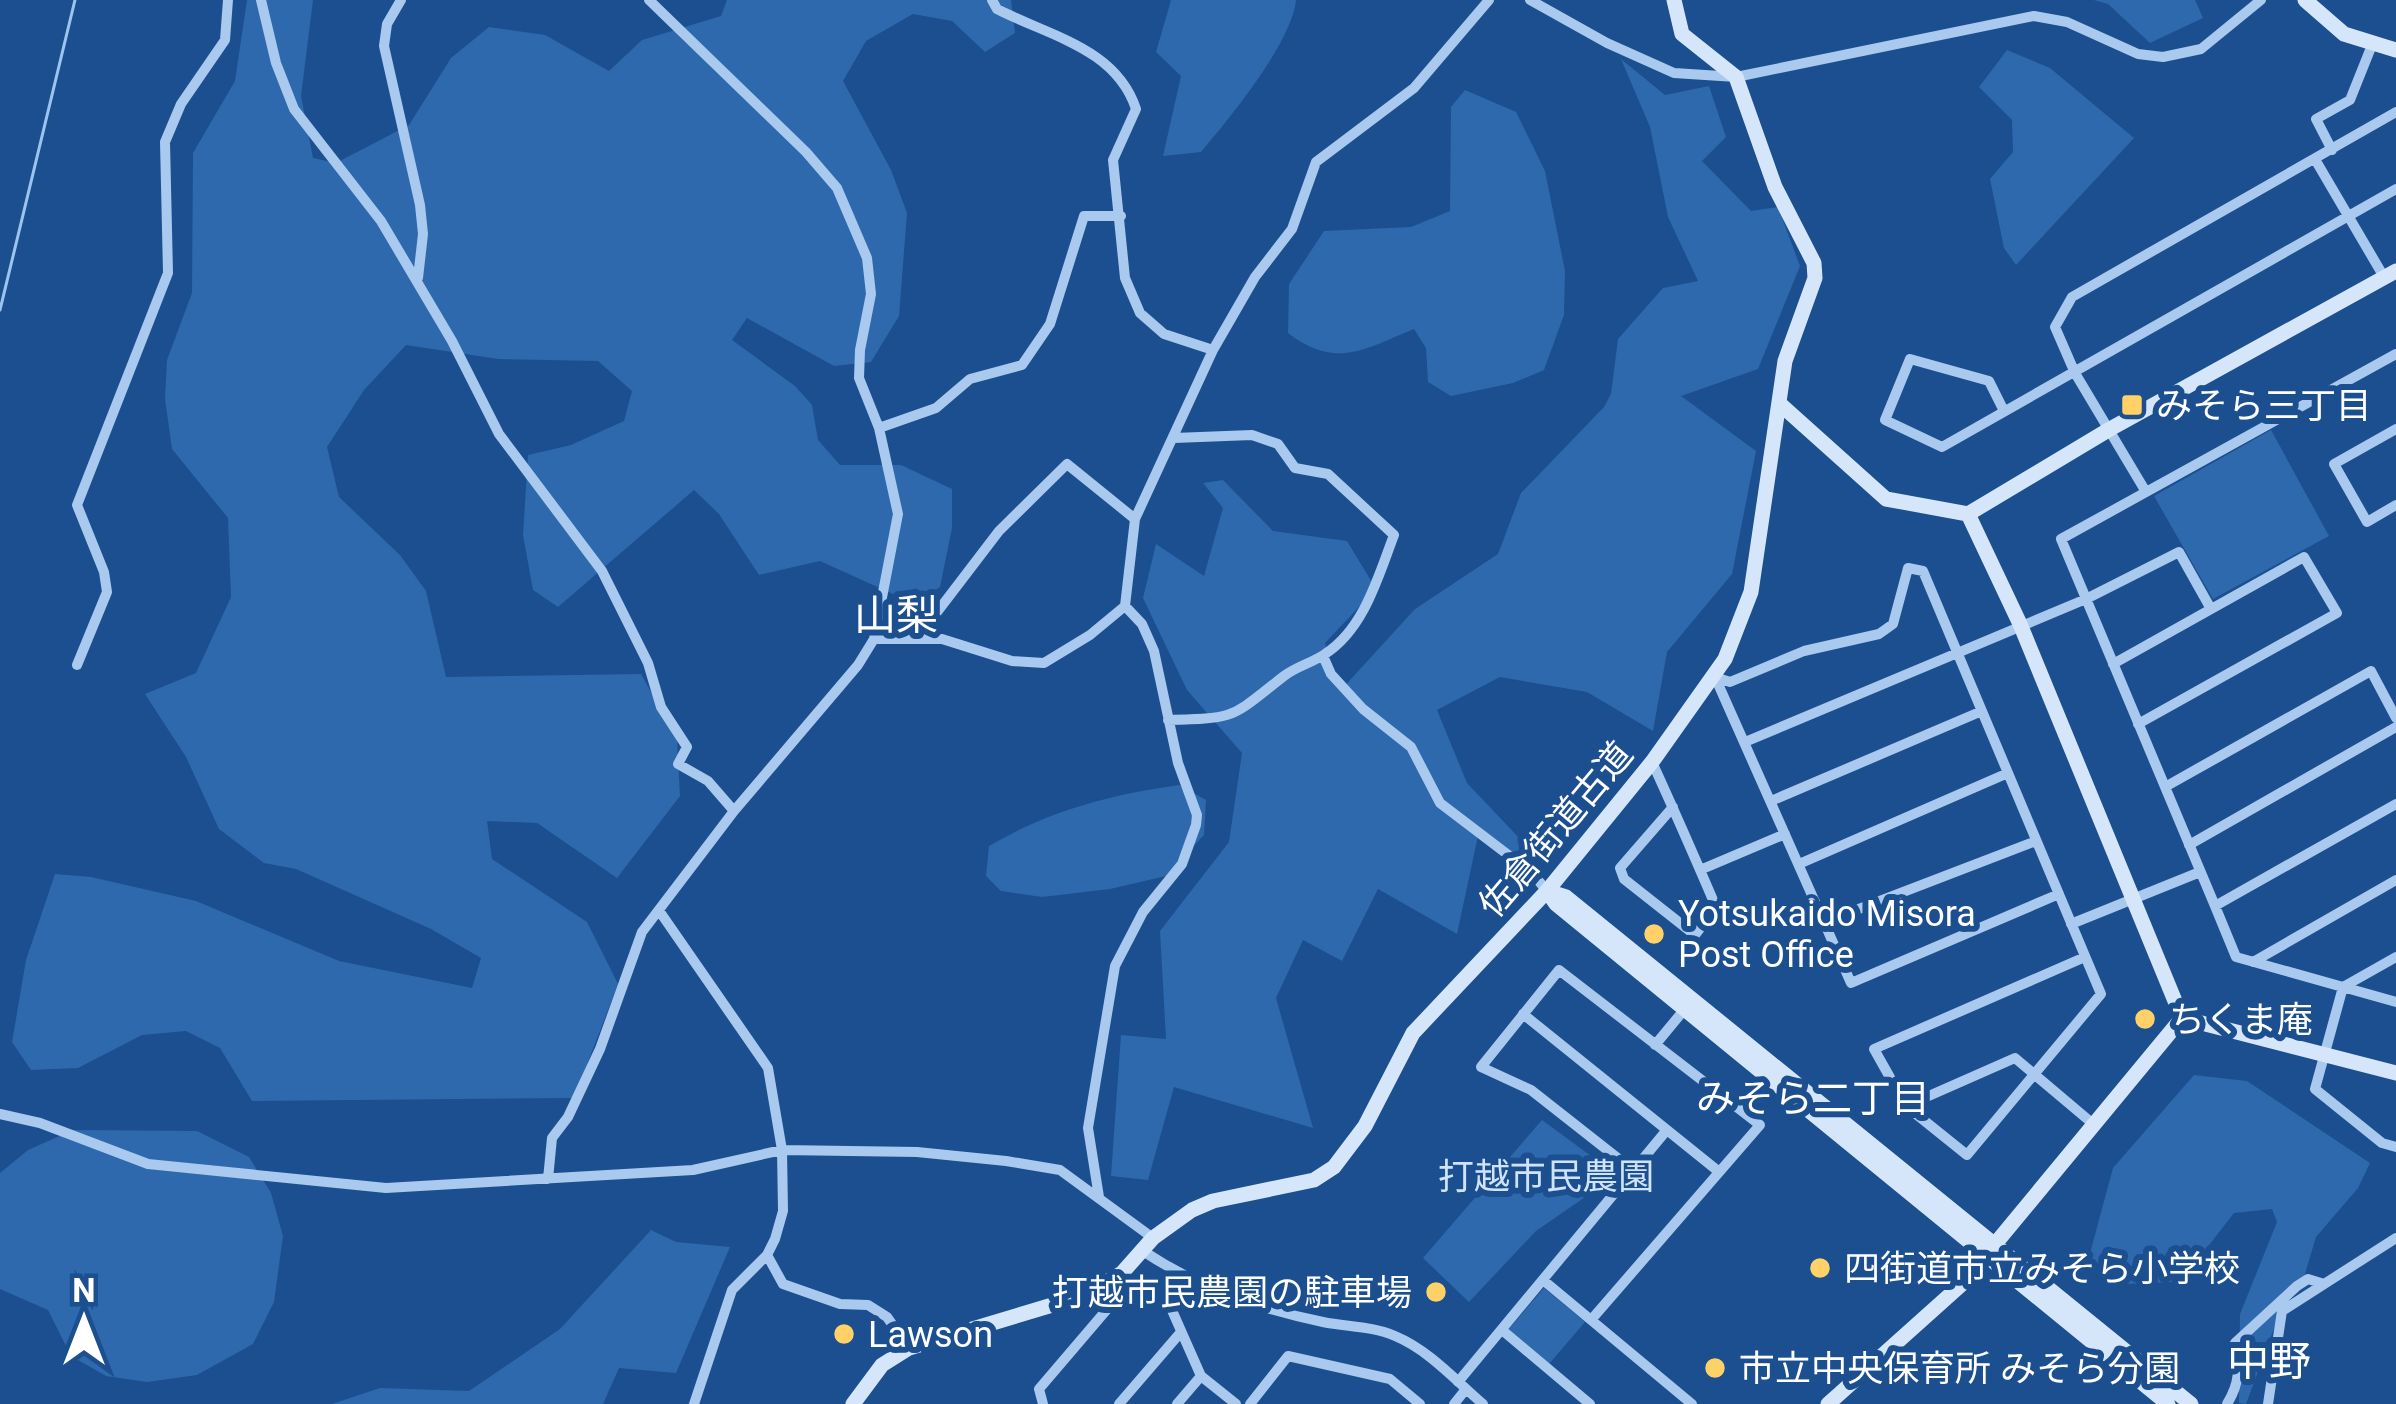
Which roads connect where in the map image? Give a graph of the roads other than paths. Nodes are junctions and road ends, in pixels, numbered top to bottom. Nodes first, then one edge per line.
1 (228, 0) edge
2 (261, 0) edge
3 (401, 0) edge
4 (649, 0) edge
5 (992, 0) edge
6 (1489, 0) edge
7 (1531, 0) edge
8 (1674, 0) edge
9 (2261, 0) edge
10 (2305, 0) edge
11 (2372, 45) junction
12 (2396, 50) edge
13 (1736, 77) junction
14 (2396, 112) edge
15 (2332, 150) junction
16 (2316, 160) junction
17 (2396, 189) edge
18 (1120, 216) junction
19 (2350, 216) junction
20 (2390, 274) edge
21 (417, 281) junction
22 (1213, 350) junction
23 (2396, 354) edge
24 (2075, 373) junction
25 (1779, 403) junction
26 (2004, 411) junction
27 (879, 428) junction
28 (2110, 429) junction
29 (2396, 429) edge
30 (1174, 439) junction
31 (2146, 492) junction
32 (2396, 505) edge
33 (1969, 514) junction
34 (1135, 519) junction
35 (2086, 599) junction
36 (1125, 606) junction
37 (2211, 609) junction
38 (2020, 624) junction
39 (917, 637) junction
40 (874, 639) junction
41 (1958, 652) junction
42 (1323, 656) junction
43 (2113, 664) junction
44 (77, 665) dead end
45 (1714, 677) junction
46 (1982, 711) junction
47 (2396, 718) edge
48 (1168, 720) junction
49 (2138, 724) junction
50 (2396, 728) edge
51 (1745, 742) junction
52 (1652, 762) junction
53 (2008, 773) junction
54 (2164, 787) junction
55 (1771, 801) junction
56 (2396, 804) edge
57 (1672, 807) junction
58 (734, 811) junction
59 (1785, 834) junction
60 (2036, 841) junction
61 (2189, 845) junction
62 (1799, 864) junction
63 (1700, 870) junction
64 (2200, 872) junction
65 (2396, 880) edge
66 (1547, 891) junction
67 (2059, 894) junction
68 (2134, 897) junction
69 (2215, 906) junction
70 (660, 912) junction
71 (1825, 922) junction
72 (2071, 924) junction
73 (2085, 957) junction
74 (2396, 957) edge
75 (2252, 962) junction
76 (2343, 987) junction
77 (2396, 1003) edge
78 (1684, 1010) junction
79 (1523, 1014) junction
80 (2182, 1018) junction
81 (1655, 1045) junction
82 (2325, 1056) junction
83 (2396, 1073) edge
84 (2034, 1074) junction
85 (1906, 1106) junction
86 (0, 1114) edge
87 (2092, 1123) junction
88 (1666, 1131) junction
89 (2396, 1147) edge
90 (782, 1150) junction
91 (1634, 1171) junction
92 (1718, 1171) junction
93 (548, 1179) junction
94 (1099, 1197) junction
95 (2396, 1238) edge
96 (1148, 1244) junction
97 (1990, 1250) junction
98 (767, 1255) junction
99 (1181, 1276) junction
100 (1543, 1280) junction
101 (2321, 1283) junction
102 (1107, 1285) junction
103 (1591, 1320) junction
104 (1502, 1330) junction
105 (1181, 1331) junction
106 (1438, 1343) dead end
107 (909, 1348) junction
108 (1427, 1356) junction
109 (1201, 1376) junction
110 (1462, 1385) junction
111 (2163, 1402) edge
112 (694, 1404) edge
113 (853, 1404) edge
114 (1043, 1404) edge
115 (1119, 1404) edge
116 (1178, 1404) edge
117 (1236, 1404) edge
118 (1250, 1404) edge
119 (1420, 1404) edge
120 (1454, 1404) edge
121 (1483, 1404) edge
122 (1590, 1404) edge
123 (1691, 1404) edge
124 (1828, 1404) edge
125 (2191, 1404) edge
126 (2227, 1404) edge
127 (2269, 1404) edge

1 - 44 street
2 - 21 street
3 - 21 street
4 - 27 street
5 - 18 street
6 - 22 street
7 - 13 street
8 - 13 street
9 - 13 street
10 - 11 street
11 - 12 street
11 - 15 street
13 - 25 street, 佐倉街道古道
14 - 15 street
15 - 16 street
16 - 19 street
16 - 24 street
17 - 19 street
18 - 22 street
18 - 27 street
19 - 20 street
19 - 24 street
20 - 28 street
21 - 58 street
22 - 30 street
23 - 31 street
24 - 26 street
24 - 28 street
25 - 33 street
25 - 45 street, 佐倉街道古道
26 - 26 street
27 - 40 street
28 - 31 street
28 - 33 street
29 - 32 street
30 - 34 street
30 - 42 street
31 - 35 street
33 - 38 street
34 - 36 street
34 - 39 street
35 - 37 street
35 - 38 street
35 - 43 street
36 - 39 street
36 - 48 street
37 - 43 street
37 - 49 street
38 - 41 street
38 - 68 street
39 - 40 street
40 - 58 street
41 - 45 street
41 - 46 street
41 - 51 street
42 - 48 street
42 - 66 street
43 - 49 street
45 - 51 street
45 - 52 street, 佐倉街道古道
46 - 53 street
46 - 55 street
47 - 54 street
48 - 94 street
49 - 54 street
50 - 61 street
51 - 55 street
52 - 57 street
52 - 66 street, 佐倉街道古道
53 - 60 street
53 - 62 street
54 - 61 street
55 - 59 street
56 - 69 street
57 - 63 street
57 - 63 street
58 - 70 street
59 - 62 street
59 - 63 street
60 - 67 street
60 - 71 street
61 - 64 street
62 - 71 street
64 - 68 street
64 - 69 street
65 - 75 street
66 - 78 street
66 - 96 street, 佐倉街道古道
66 - 97 street
67 - 71 street
67 - 72 street
68 - 72 street
68 - 80 street
69 - 75 street
70 - 90 street
70 - 93 street
72 - 73 street
73 - 84 street
73 - 85 street
74 - 76 street
75 - 76 street
76 - 77 street
76 - 82 street
78 - 81 street
78 - 97 street
79 - 81 street
79 - 88 street
79 - 91 street
80 - 82 street
80 - 87 street
81 - 92 street
82 - 83 street
82 - 89 street
84 - 85 street
84 - 85 street
84 - 87 street
86 - 93 street
87 - 97 street
88 - 91 street
88 - 92 street
90 - 93 street
90 - 94 street
90 - 98 street
91 - 100 street
92 - 103 street
94 - 96 street
95 - 101 street
96 - 99 street
96 - 102 street, 佐倉街道古道
97 - 111 street
97 - 124 street
97 - 125 street
98 - 107 street
98 - 112 street
99 - 105 street
99 - 108 street
100 - 103 street
100 - 104 street
101 - 126 street
101 - 127 street
102 - 107 street, 佐倉街道古道
102 - 114 street
103 - 123 street
104 - 110 street
104 - 122 street
105 - 109 street
105 - 115 street
106 - 108 street
107 - 113 street, 佐倉街道古道
108 - 110 street
109 - 116 street
109 - 117 street
110 - 120 street
110 - 121 street
118 - 119 street

